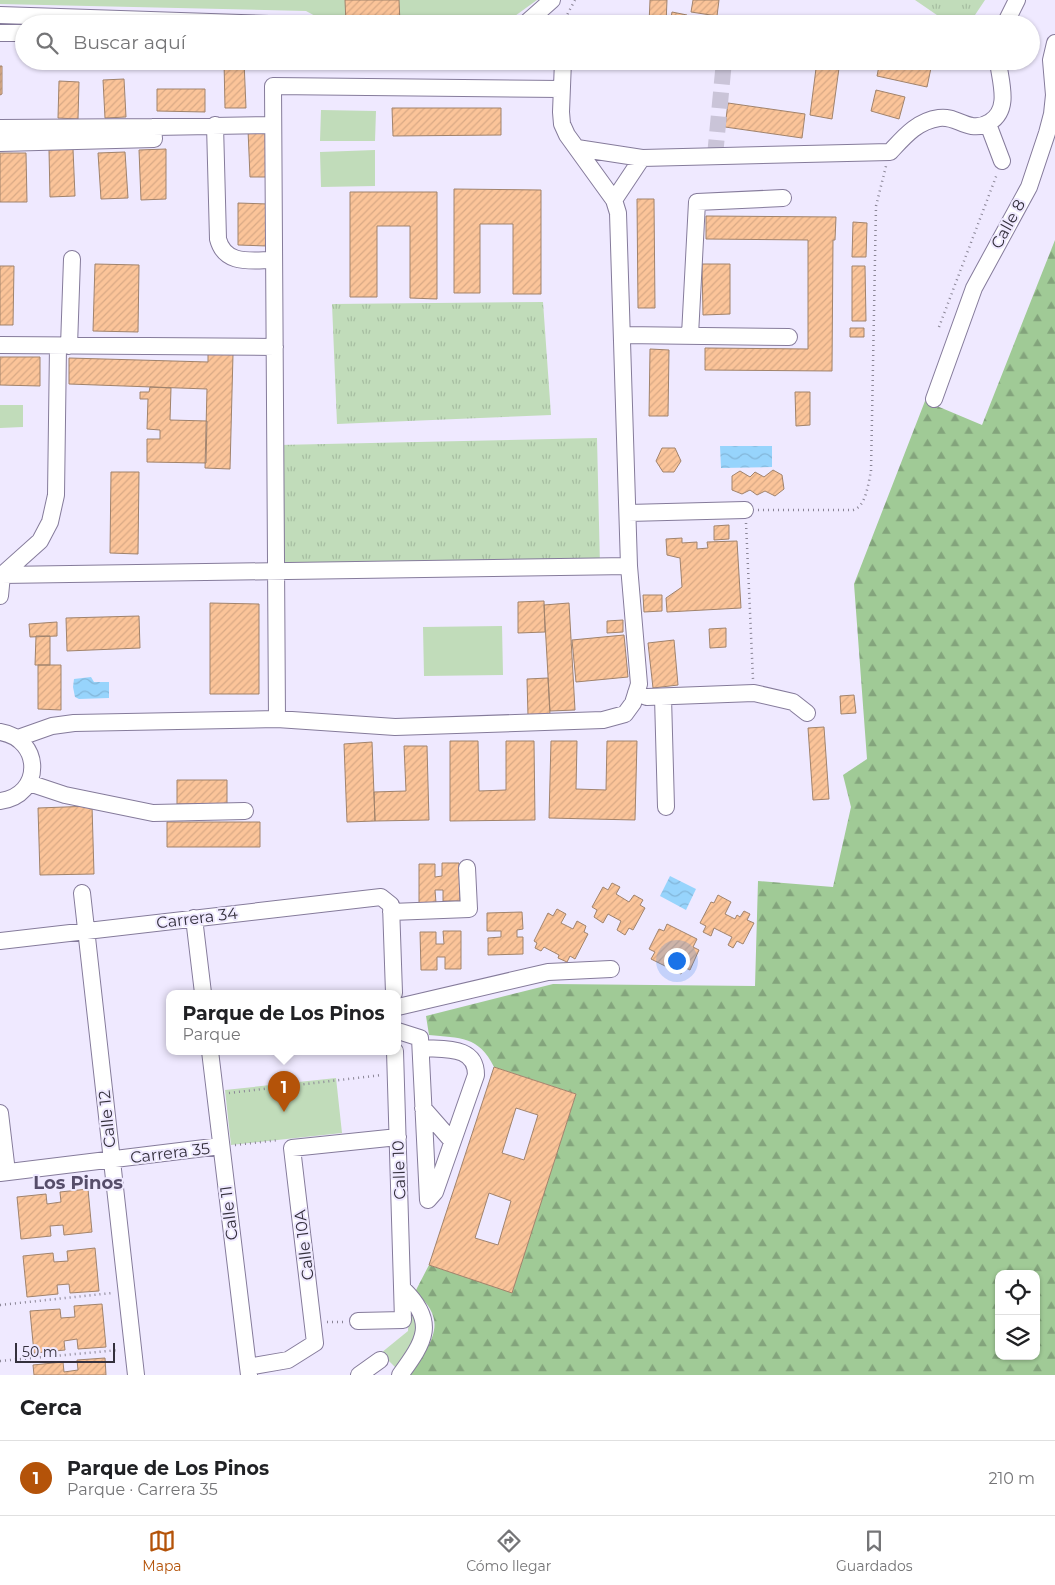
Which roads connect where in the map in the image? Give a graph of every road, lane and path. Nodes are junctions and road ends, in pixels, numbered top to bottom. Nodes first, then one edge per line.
1 (552, 0) edge
2 (575, 0) edge
3 (1017, 0) edge
4 (0, 15) edge
5 (535, 15) edge
6 (567, 15) edge
7 (1010, 15) edge
8 (15, 16) edge
9 (0, 33) edge
10 (15, 34) edge
11 (1055, 43) edge
12 (563, 70) edge
13 (999, 70) edge
14 (562, 89) junction
15 (988, 124) junction
16 (215, 125) junction
17 (274, 125) junction
18 (153, 127) junction
19 (0, 128) edge
20 (0, 143) edge
21 (577, 148) junction
22 (890, 152) junction
23 (642, 158) junction
24 (1002, 161) joint
25 (782, 198) dead end
26 (614, 200) junction
27 (72, 259) dead end
28 (274, 260) junction
29 (939, 327) dead end
30 (622, 335) junction
31 (690, 335) junction
32 (789, 337) dead end
33 (0, 345) edge
34 (63, 346) junction
35 (275, 347) junction
36 (934, 399) dead end
37 (745, 510) junction
38 (628, 513) junction
39 (629, 566) junction
40 (276, 572) junction
41 (2, 576) junction
42 (0, 596) edge
43 (636, 693) junction
44 (754, 693) junction
45 (663, 697) junction
46 (807, 712) dead end
47 (277, 719) junction
48 (0, 732) edge
49 (18, 738) junction
50 (29, 783) junction
51 (0, 801) edge
52 (666, 807) dead end
53 (244, 811) dead end
54 (467, 868) dead end
55 (82, 894) dead end
56 (391, 908) junction
57 (194, 918) junction
58 (86, 931) junction
59 (0, 941) edge
60 (611, 969) dead end
61 (203, 990) edge
62 (394, 990) edge
63 (401, 1006) edge
64 (401, 1031) edge
65 (421, 1048) junction
66 (210, 1055) edge
67 (395, 1055) edge
68 (396, 1074) junction
69 (215, 1094) junction
70 (423, 1108) junction
71 (0, 1113) edge
72 (398, 1137) junction
73 (452, 1142) junction
74 (221, 1146) junction
75 (292, 1148) junction
76 (112, 1160) junction
77 (4, 1172) edge
78 (402, 1289) junction
79 (126, 1291) junction
80 (0, 1305) edge
81 (358, 1321) joint
82 (313, 1323) junction
83 (133, 1348) junction
84 (380, 1360) dead end
85 (0, 1361) edge
86 (248, 1371) edge
87 (136, 1375) edge
88 (359, 1375) edge
89 (400, 1375) edge

1 - 5 street
2 - 6 path
3 - 7 street
4 - 8 street
9 - 10 street
11 - 36 street, Calle 8
12 - 14 street
13 - 15 street
14 - 17 street
14 - 21 street
15 - 22 street
15 - 24 street
16 - 17 street
16 - 18 street
16 - 28 street
17 - 28 street
18 - 19 street
18 - 20 street
21 - 23 street
21 - 26 street
22 - 23 street
22 - 37 path
23 - 26 street
24 - 29 path
25 - 31 street
26 - 30 street
27 - 34 street
28 - 35 street
30 - 31 street
30 - 38 street
31 - 32 street
33 - 34 street
34 - 35 street
34 - 41 street
35 - 40 street
37 - 38 street
37 - 44 path
38 - 39 street
39 - 40 street
39 - 43 street
40 - 41 street
40 - 47 street
41 - 42 street
43 - 45 street
43 - 47 street
44 - 45 street
44 - 46 street
45 - 52 street
47 - 49 street
48 - 49 street
49 - 50 street
50 - 51 street
50 - 53 street
54 - 56 street
55 - 58 street, Calle 12
56 - 57 street, Carrera 34
56 - 62 street
57 - 58 street, Carrera 34
57 - 61 street
58 - 59 street, Carrera 34
58 - 76 street, Calle 12
60 - 63 street
64 - 65 street
65 - 70 street
65 - 73 street
66 - 69 street, Calle 11
67 - 68 street, Calle 10
68 - 69 path
68 - 72 street, Calle 10
69 - 74 street, Calle 11
70 - 73 street
70 - 73 street
71 - 77 street
72 - 75 street
72 - 78 street, Calle 10
74 - 75 path
74 - 76 street, Carrera 35
74 - 86 street, Calle 11
75 - 82 street, Calle 10A
76 - 77 street, Carrera 35
76 - 79 street, Calle 12
78 - 81 street, Calle 10
78 - 89 street
79 - 80 path
79 - 83 street, Calle 12
81 - 82 path
82 - 86 street, Calle 10A
83 - 85 path
83 - 87 street, Calle 12
84 - 88 street

